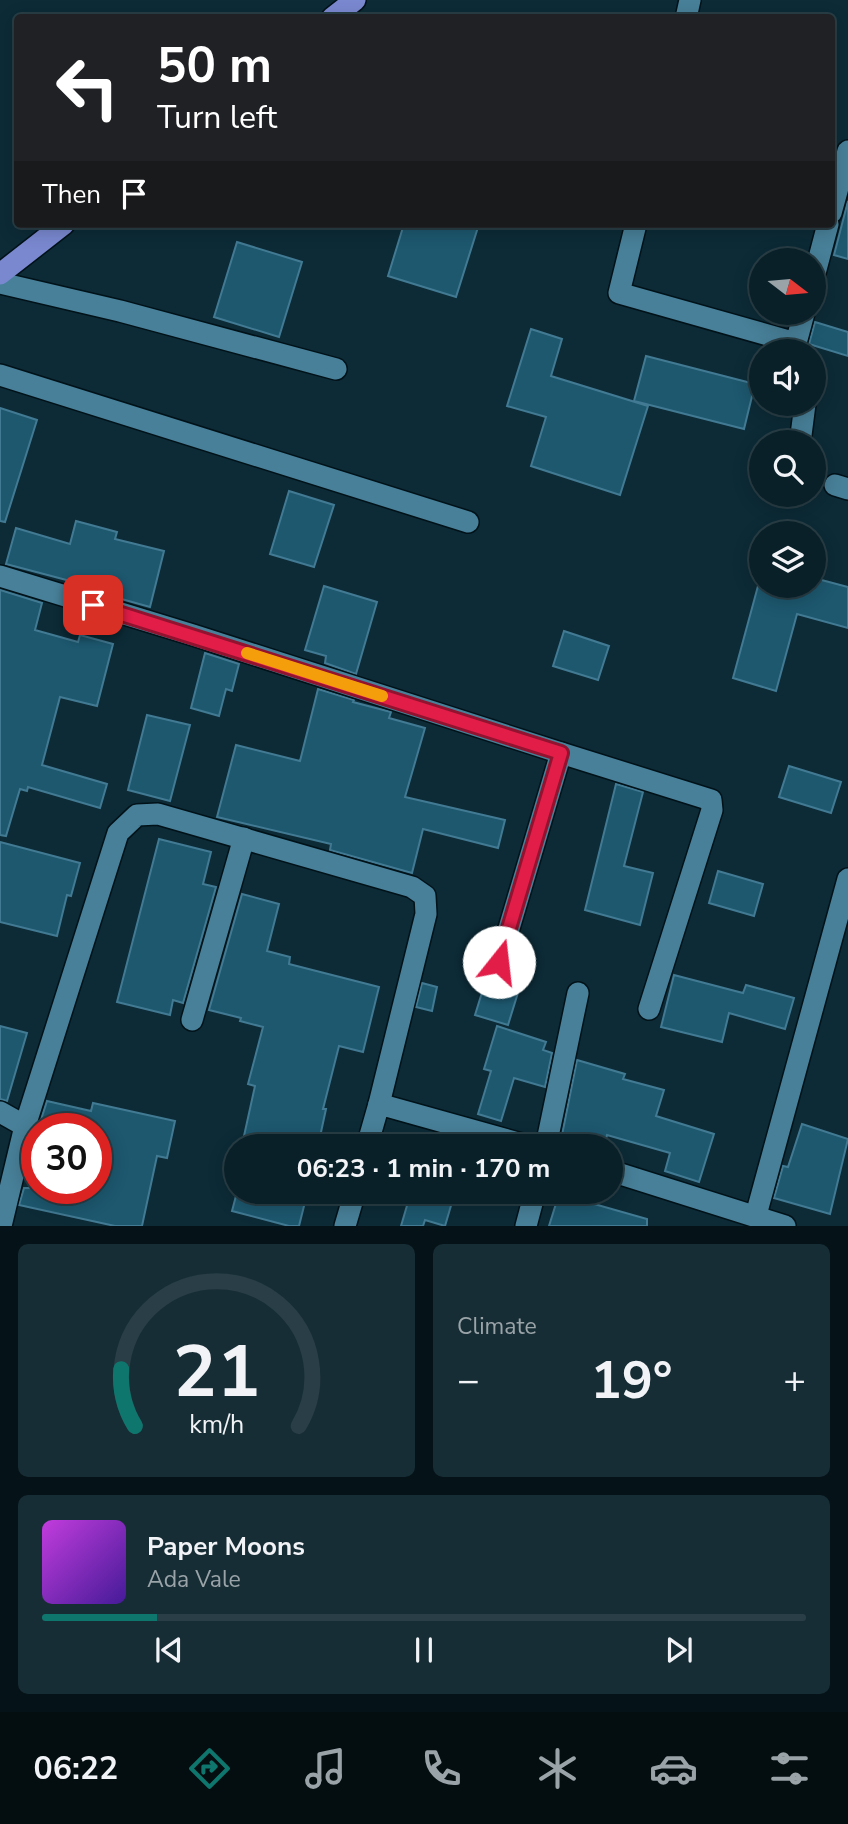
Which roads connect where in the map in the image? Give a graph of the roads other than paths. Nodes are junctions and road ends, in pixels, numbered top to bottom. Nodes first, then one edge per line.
1 (355, 0) edge
2 (337, 14) edge
3 (848, 151) edge
4 (835, 198) edge
5 (59, 228) edge
6 (630, 228) edge
7 (827, 228) edge
8 (822, 248) edge
9 (0, 274) edge
10 (0, 283) edge
11 (768, 339) edge
12 (337, 369) dead end
13 (0, 375) edge
14 (468, 522) dead end
15 (0, 576) edge
16 (561, 753) junction
17 (244, 838) junction
18 (848, 879) edge
19 (499, 962) dead end
20 (578, 993) dead end
21 (649, 1009) dead end
22 (192, 1020) dead end
23 (379, 1104) junction
24 (0, 1112) edge
25 (30, 1113) edge
26 (21, 1123) edge
27 (370, 1134) edge
28 (486, 1134) edge
29 (549, 1134) edge
30 (21, 1146) edge
31 (623, 1175) edge
32 (351, 1204) edge
33 (532, 1204) edge
34 (756, 1215) junction
35 (1, 1226) edge
36 (345, 1226) edge
37 (526, 1226) edge
38 (785, 1226) edge

1 - 2 main road
3 - 4 street
5 - 9 main road
6 - 11 street
7 - 8 street
10 - 12 street
13 - 14 street
15 - 16 street
16 - 19 street
16 - 21 street
17 - 22 street
17 - 23 street
17 - 25 street
18 - 34 street
20 - 29 street
23 - 27 street
23 - 28 street
24 - 26 street
30 - 35 street
31 - 34 street
32 - 36 street
33 - 37 street
34 - 38 street

